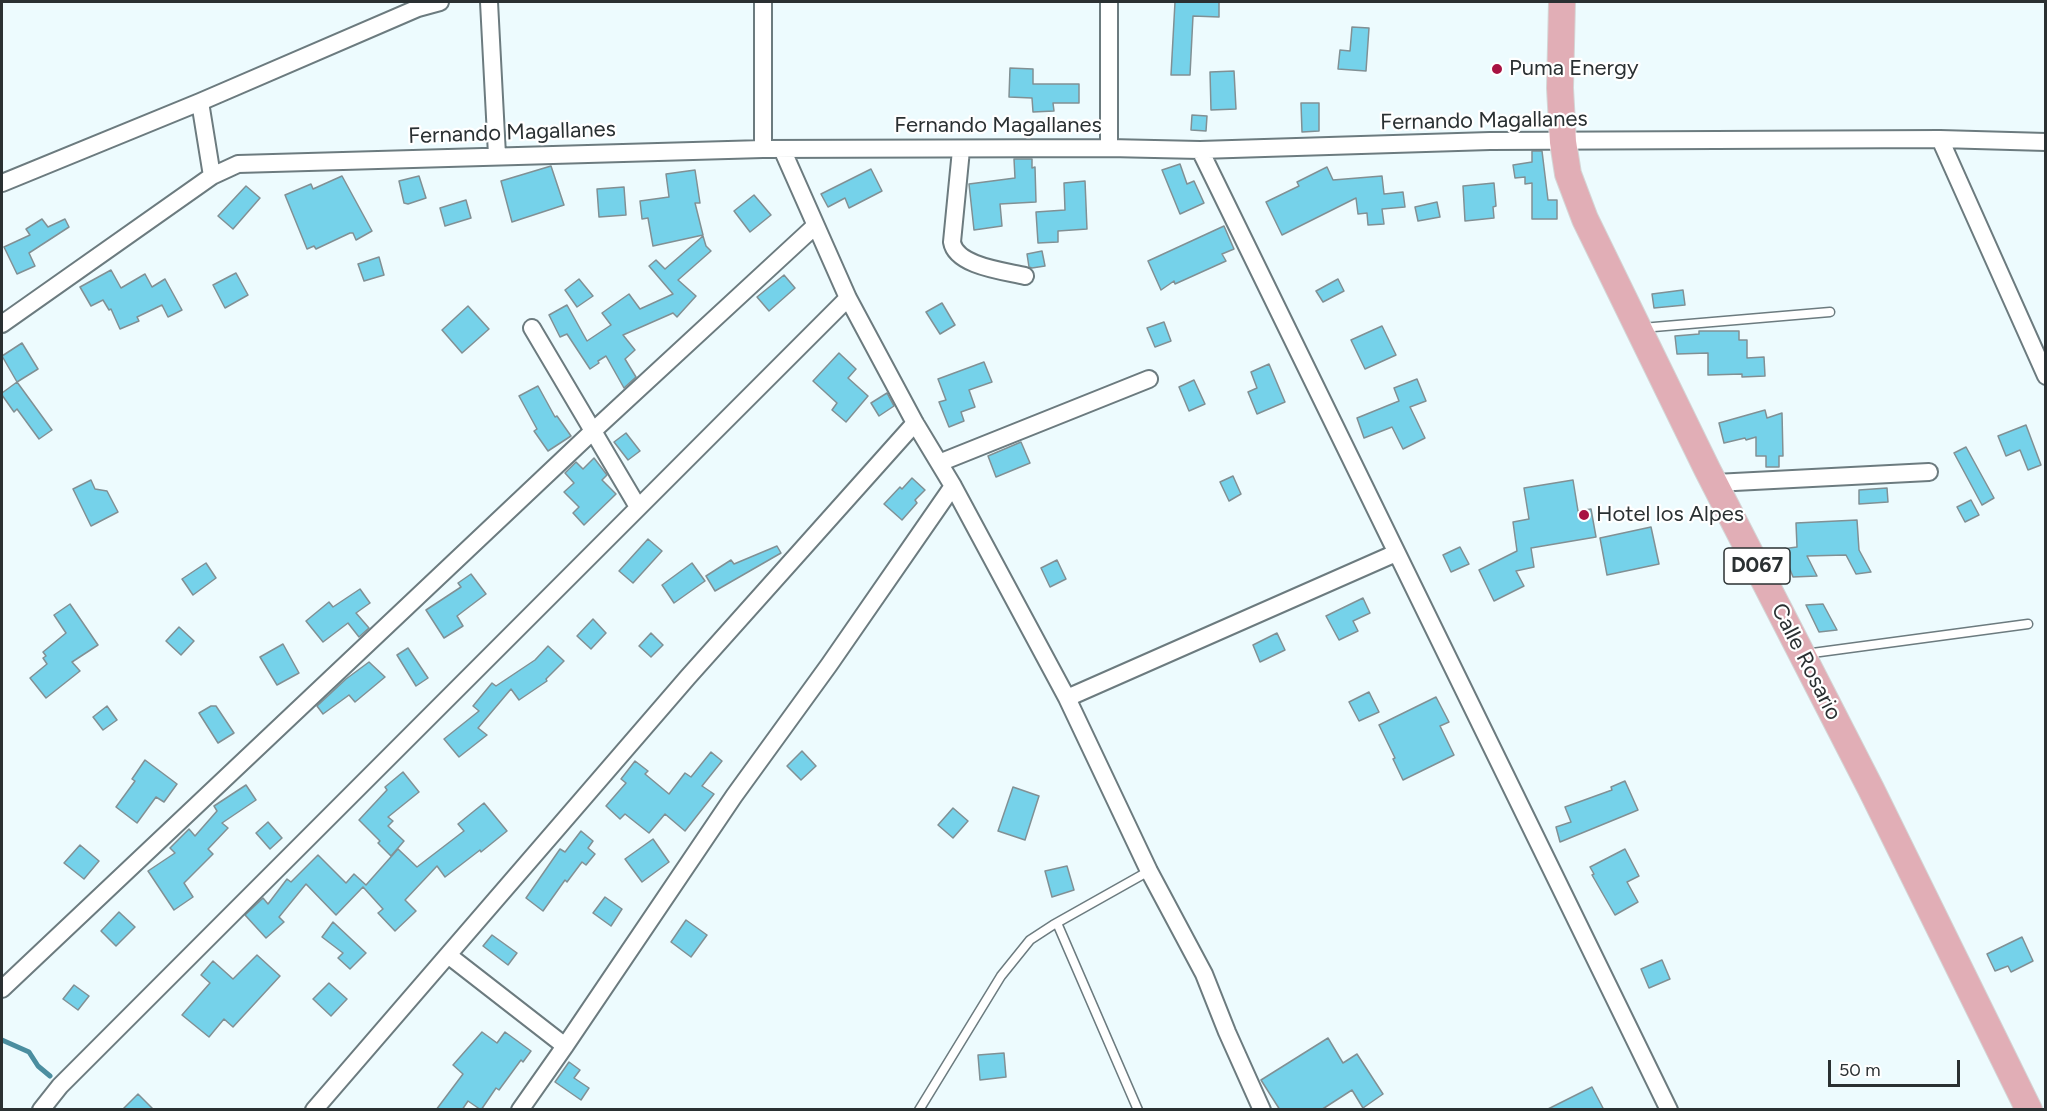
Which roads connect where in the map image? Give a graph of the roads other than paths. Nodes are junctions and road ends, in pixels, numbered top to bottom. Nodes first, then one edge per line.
1 (440, 2) edge
2 (489, 2) edge
3 (763, 2) edge
4 (1109, 2) edge
5 (1562, 2) edge
6 (200, 102) junction
7 (1940, 140) junction
8 (1563, 142) junction
9 (2046, 142) edge
10 (1109, 148) junction
11 (763, 149) junction
12 (782, 149) junction
13 (962, 150) junction
14 (1200, 150) junction
15 (497, 155) junction
16 (212, 176) junction
17 (2, 183) edge
18 (815, 226) junction
19 (1025, 276) dead end
20 (848, 298) junction
21 (1830, 312) dead end
22 (2, 324) edge
23 (532, 328) dead end
24 (1638, 328) junction
25 (2046, 376) edge
26 (1149, 379) dead end
27 (915, 423) junction
28 (593, 432) junction
29 (939, 463) junction
30 (1929, 472) dead end
31 (1715, 483) junction
32 (953, 486) junction
33 (638, 507) junction
34 (1396, 553) junction
35 (2028, 624) dead end
36 (1802, 655) junction
37 (1067, 698) junction
38 (1149, 871) junction
39 (1057, 923) junction
40 (448, 955) junction
41 (2, 989) edge
42 (565, 1046) junction
43 (41, 1110) edge
44 (314, 1110) edge
45 (520, 1110) edge
46 (919, 1110) edge
47 (1138, 1110) edge
48 (1262, 1110) edge
49 (1669, 1110) edge
50 (2029, 1110) edge

1 - 6 street
2 - 15 street
3 - 11 street
4 - 10 street
5 - 8 main road, Calle Rosario / D067
6 - 16 street
6 - 17 street
7 - 8 street, Fernando Magallanes
7 - 9 street, Fernando Magallanes
7 - 25 street
8 - 14 street, Fernando Magallanes
8 - 24 main road, Calle Rosario / D067
10 - 13 street, Fernando Magallanes
10 - 14 street, Fernando Magallanes
11 - 12 street, Fernando Magallanes
11 - 15 street, Fernando Magallanes
12 - 13 street, Fernando Magallanes
12 - 18 street
13 - 19 street
14 - 34 street
15 - 16 street, Fernando Magallanes
16 - 22 street, Fernando Magallanes
18 - 20 street
18 - 28 street
20 - 27 street
20 - 33 street
21 - 24 lane
23 - 28 street
24 - 31 main road, Calle Rosario / D067
26 - 29 street
27 - 29 street
27 - 40 street
28 - 33 street
28 - 41 street
29 - 32 street
30 - 31 street
31 - 36 main road, Calle Rosario / D067
32 - 37 street
32 - 42 street
33 - 43 street
34 - 37 street
34 - 49 street
35 - 36 lane
36 - 50 main road, Calle Rosario / D067
37 - 38 street
38 - 39 lane
38 - 48 street
39 - 46 lane
39 - 47 lane
40 - 42 street
40 - 44 street
42 - 45 street

